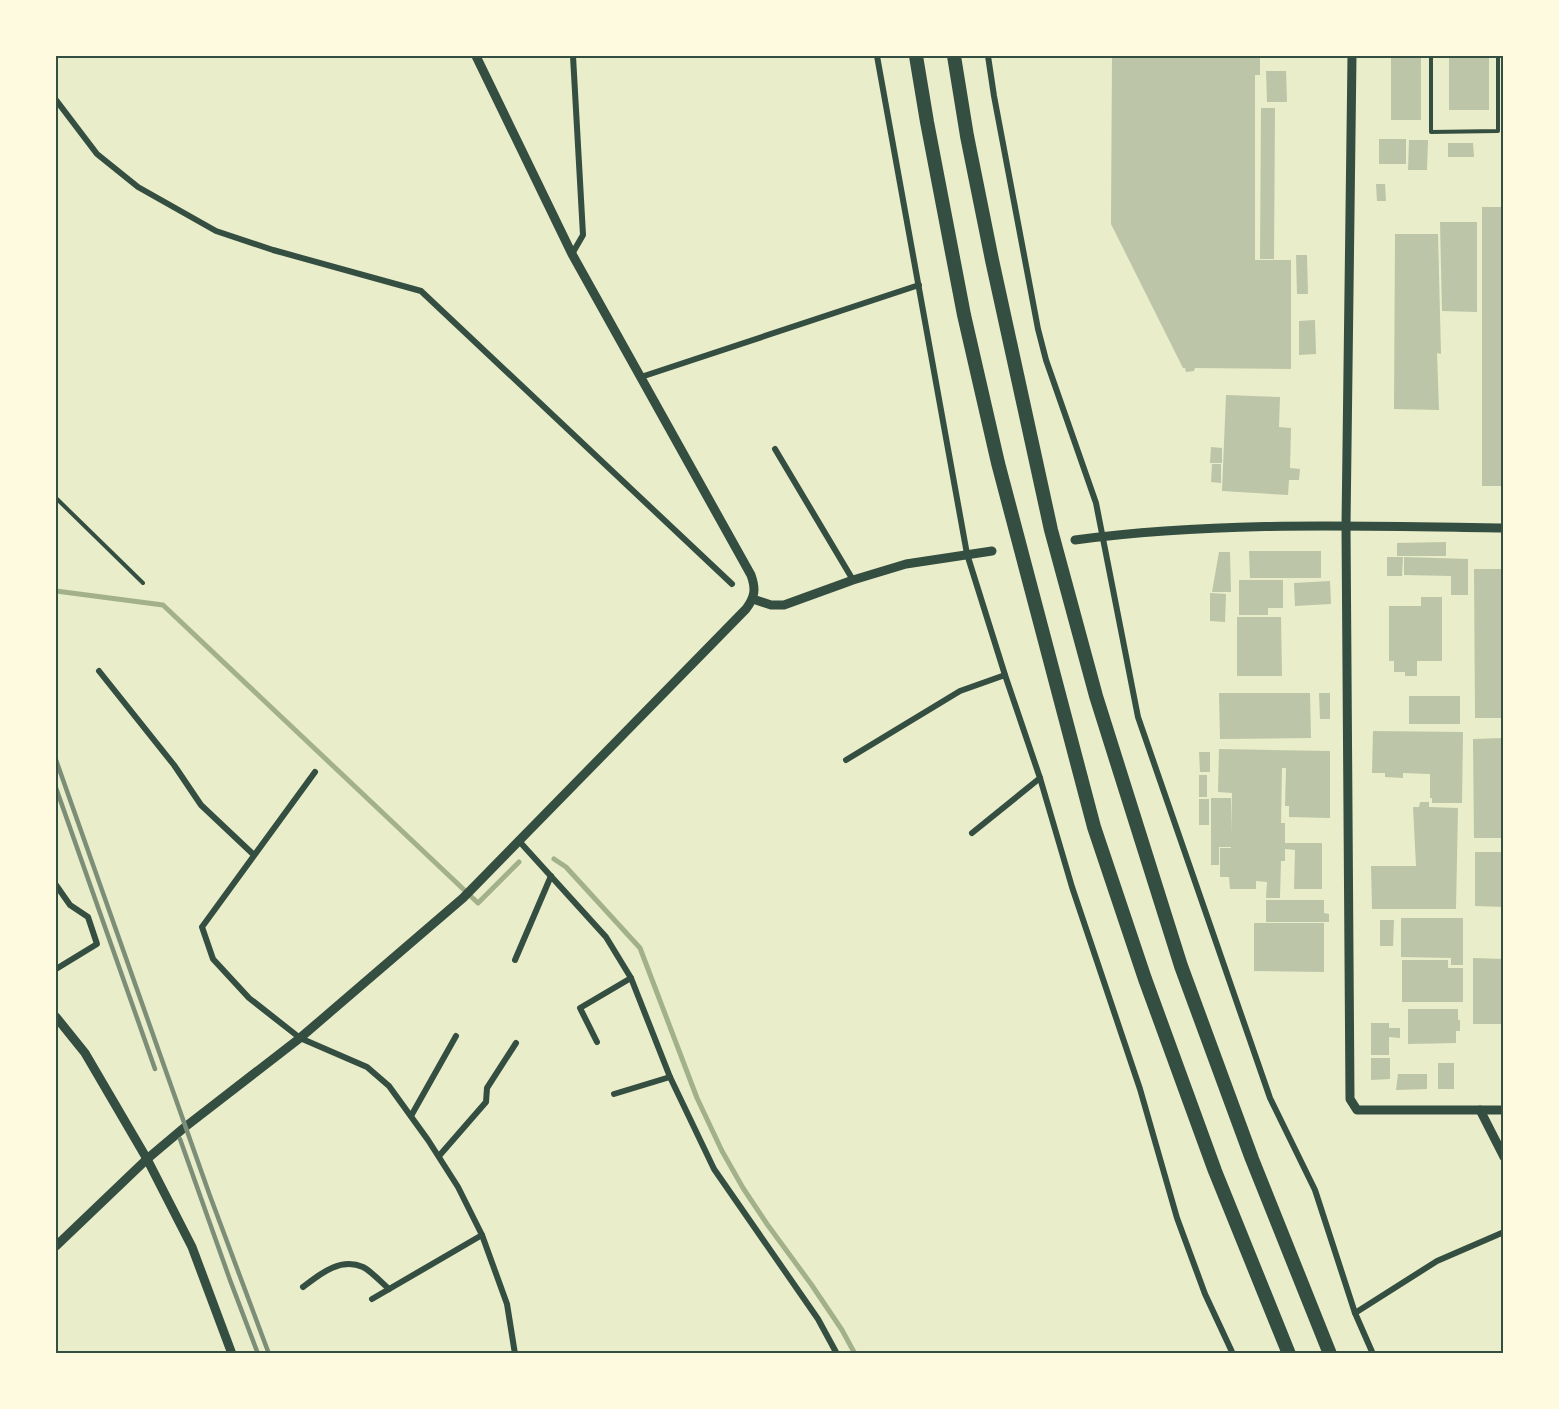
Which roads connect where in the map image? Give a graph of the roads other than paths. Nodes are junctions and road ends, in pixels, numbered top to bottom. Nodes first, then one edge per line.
1 (476, 56) edge
2 (573, 56) edge
3 (878, 56) edge
4 (916, 56) edge
5 (954, 56) edge
6 (988, 56) edge
7 (1352, 56) edge
8 (1431, 56) edge
9 (1498, 56) edge
10 (56, 100) edge
11 (572, 254) junction
12 (919, 285) junction
13 (641, 377) junction
14 (775, 449) dead end
15 (56, 498) edge
16 (1346, 526) junction
17 (1503, 528) edge
18 (1104, 536) junction
19 (1075, 540) dead end
20 (992, 551) dead end
21 (967, 554) junction
22 (853, 580) junction
23 (143, 583) dead end
24 (732, 584) dead end
25 (753, 599) junction
26 (99, 671) dead end
27 (1005, 675) junction
28 (846, 760) dead end
29 (315, 772) dead end
30 (1040, 778) junction
31 (972, 833) dead end
32 (519, 841) junction
33 (254, 855) junction
34 (551, 876) junction
35 (56, 885) edge
36 (515, 960) dead end
37 (56, 969) edge
38 (631, 978) junction
39 (56, 1017) edge
40 (456, 1036) dead end
41 (300, 1038) junction
42 (597, 1042) dead end
43 (516, 1043) dead end
44 (670, 1077) junction
45 (614, 1094) dead end
46 (1480, 1110) junction
47 (1503, 1110) edge
48 (411, 1116) junction
49 (439, 1156) junction
50 (1503, 1157) edge
51 (147, 1159) junction
52 (1503, 1232) edge
53 (482, 1235) junction
54 (56, 1246) edge
55 (303, 1287) dead end
56 (389, 1289) junction
57 (372, 1299) dead end
58 (1355, 1313) junction
59 (232, 1353) edge
60 (515, 1353) edge
61 (837, 1353) edge
62 (1233, 1353) edge
63 (1288, 1353) edge
64 (1330, 1353) edge
65 (1373, 1353) edge

1 - 11 street
2 - 11 street
3 - 12 street
4 - 63 highway
5 - 64 highway
6 - 18 street
7 - 16 street
8 - 9 lane
10 - 24 street
11 - 13 street
12 - 13 street
12 - 21 street
13 - 25 street
14 - 22 street
15 - 23 lane
16 - 17 street
16 - 18 street
16 - 46 street
18 - 19 street
18 - 58 street
20 - 21 street
21 - 22 street
21 - 27 street
22 - 25 street
25 - 32 street
26 - 33 street
27 - 28 street
27 - 30 street
29 - 33 street
30 - 31 street
30 - 62 street
32 - 34 street
32 - 41 street
33 - 41 street
34 - 36 street
34 - 38 street
35 - 37 street
38 - 42 street
38 - 44 street
39 - 51 street
40 - 48 street
41 - 48 street
41 - 51 street
43 - 49 street
44 - 45 street
44 - 61 street
46 - 47 street
46 - 50 street
48 - 49 street
49 - 53 street
51 - 54 street
51 - 59 street
52 - 58 street
53 - 56 street
53 - 60 street
55 - 56 street
56 - 57 street
58 - 65 street

